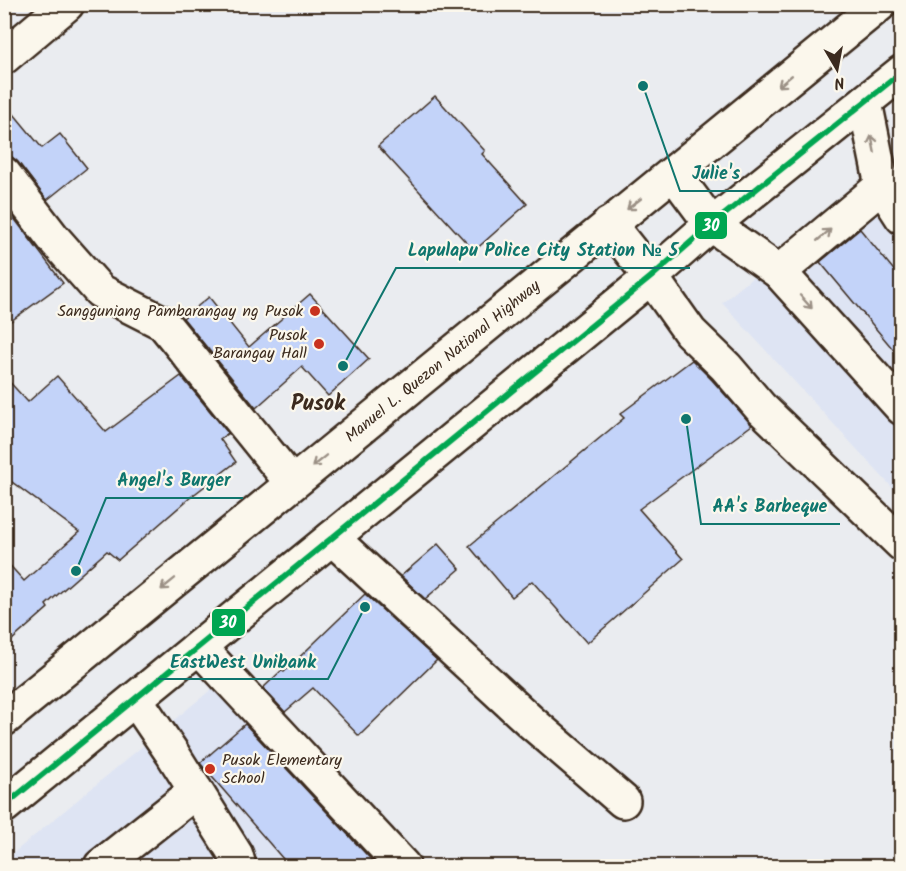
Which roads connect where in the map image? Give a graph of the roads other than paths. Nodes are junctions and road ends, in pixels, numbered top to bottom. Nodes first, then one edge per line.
1 (67, 4) edge
2 (880, 4) edge
3 (4, 57) edge
4 (902, 72) edge
5 (865, 102) junction
6 (4, 174) edge
7 (674, 174) junction
8 (882, 186) junction
9 (902, 217) edge
10 (609, 224) junction
11 (712, 225) junction
12 (780, 272) junction
13 (651, 277) junction
14 (902, 408) edge
15 (292, 483) junction
16 (332, 538) junction
17 (902, 544) edge
18 (199, 647) junction
19 (136, 700) junction
20 (4, 719) edge
21 (196, 791) junction
22 (623, 801) dead end
23 (4, 806) edge
24 (101, 867) edge
25 (239, 867) edge
26 (403, 867) edge

1 - 3 main road
2 -> 7 main road, Manuel L. Quezon National Highway
4 - 5 main road
8 -> 5 main road
5 - 11 main road
6 - 15 main road
7 -> 10 main road, Manuel L. Quezon National Highway
7 - 11 main road
8 - 9 main road
12 -> 8 main road
10 - 13 main road
10 -> 15 main road, Manuel L. Quezon National Highway
11 - 12 main road
11 - 13 main road
12 -> 14 main road
13 - 16 main road
13 - 17 main road
15 -> 20 main road, Manuel L. Quezon National Highway
16 - 18 main road
16 - 22 main road
18 - 19 main road
18 - 26 main road
19 - 21 main road
19 - 23 main road
21 - 24 main road
21 - 25 main road

